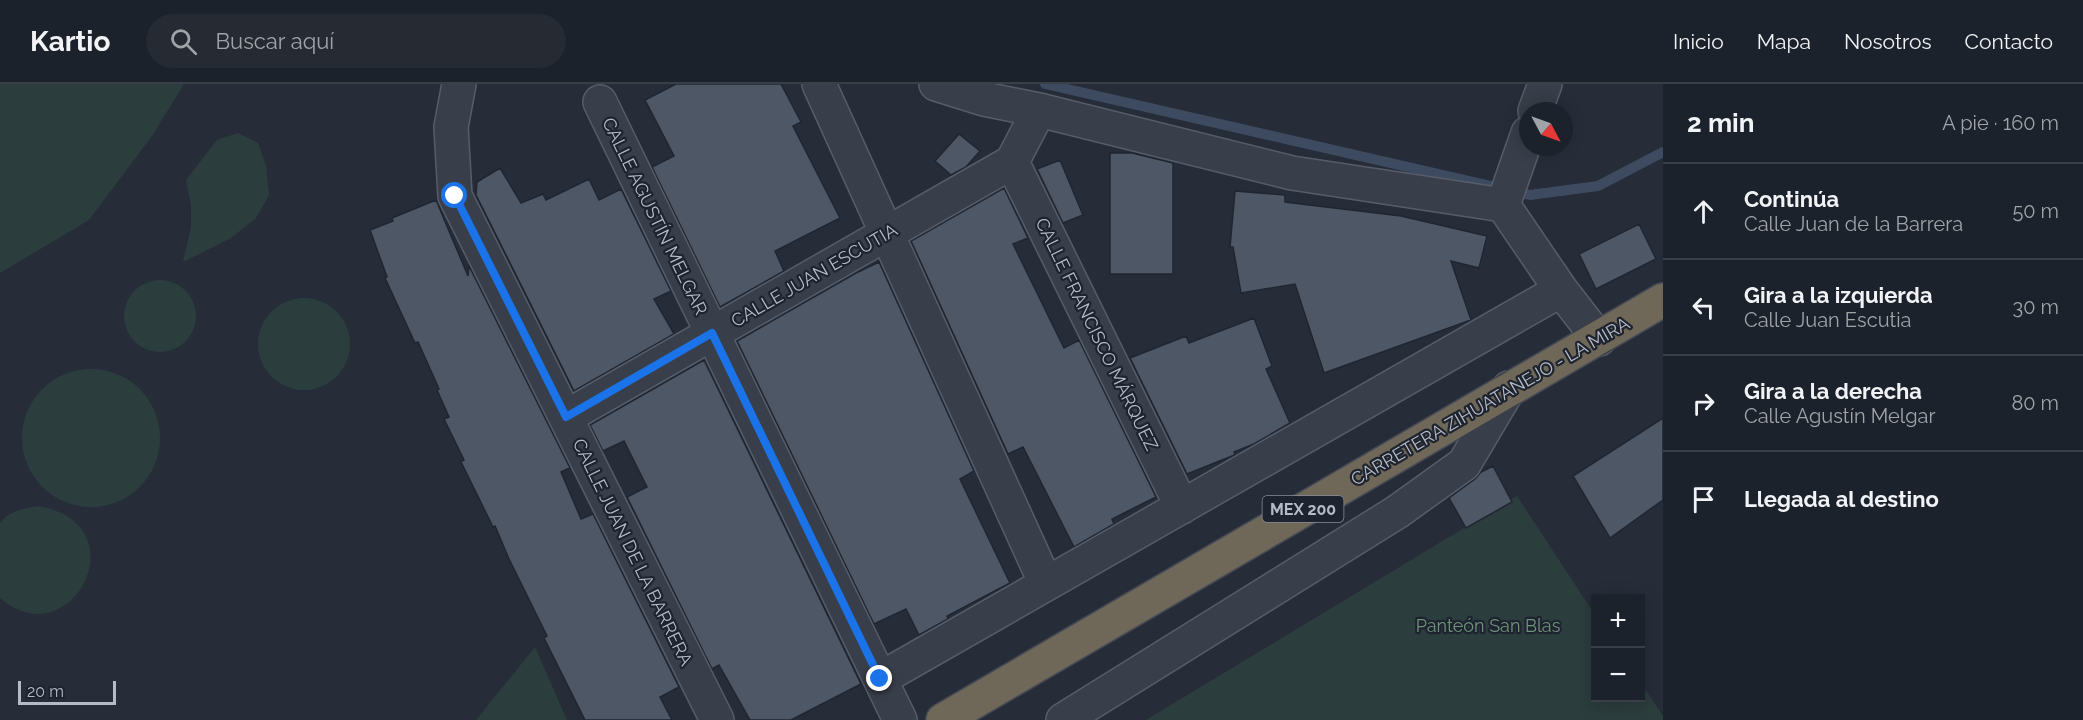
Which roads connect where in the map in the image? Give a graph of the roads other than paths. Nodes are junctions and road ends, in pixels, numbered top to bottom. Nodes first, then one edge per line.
1 (459, 84) edge
2 (819, 84) edge
3 (936, 84) edge
4 (1545, 84) edge
5 (600, 102) dead end
6 (1538, 102) edge
7 (1039, 110) junction
8 (1520, 156) edge
9 (1012, 162) junction
10 (1506, 196) junction
11 (887, 233) junction
12 (1561, 290) junction
13 (1663, 300) edge
14 (712, 333) junction
15 (1599, 339) junction
16 (1509, 388) junction
17 (566, 417) junction
18 (1182, 507) junction
19 (1046, 584) junction
20 (880, 679) junction
21 (717, 720) edge
22 (900, 720) edge
23 (943, 720) edge
24 (1063, 720) edge

1 - 17 street, CALLE JUAN DE LA BARRERA
2 - 11 street
3 - 7 street
4 - 6 street
5 - 14 street, CALLE AGUSTÍN MELGAR
7 - 9 street
7 - 10 street
8 - 10 street
9 - 11 street, CALLE JUAN ESCUTIA
9 - 18 street, CALLE FRANCISCO MÁRQUEZ
10 - 12 street
11 - 14 street, CALLE JUAN ESCUTIA
11 - 19 street
12 - 15 street
12 - 18 street
13 - 15 highway, CARRETERA ZIHUATANEJO - LA MIRA / MEX 200
14 - 17 street, CALLE JUAN ESCUTIA
14 - 20 street, CALLE AGUSTÍN MELGAR
15 - 16 highway, CARRETERA ZIHUATANEJO - LA MIRA / MEX 200
16 - 23 highway, CARRETERA ZIHUATANEJO - LA MIRA / MEX 200
16 - 24 street
17 - 21 street, CALLE JUAN DE LA BARRERA
18 - 19 street
19 - 20 street
20 - 22 street, CALLE AGUSTÍN MELGAR

